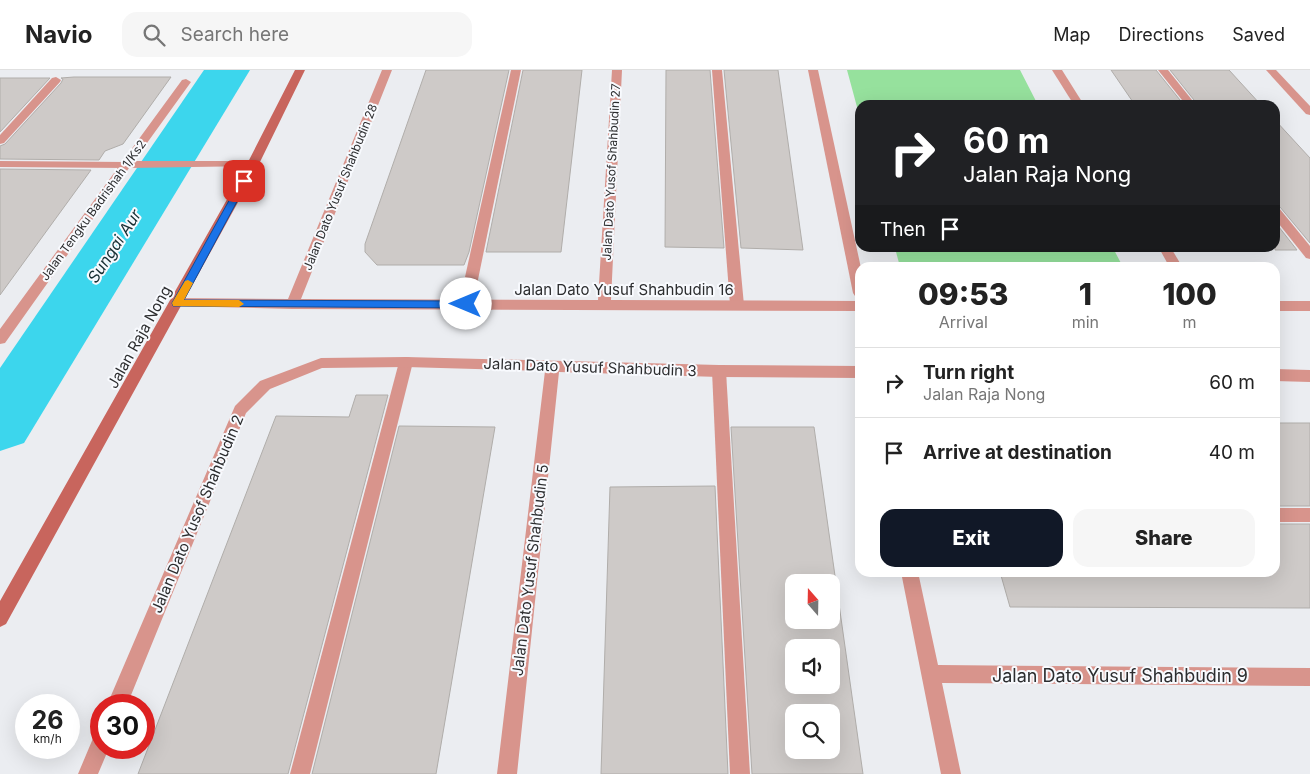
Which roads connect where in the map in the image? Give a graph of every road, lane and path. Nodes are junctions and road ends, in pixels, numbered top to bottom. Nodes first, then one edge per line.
1 (300, 70) edge
2 (387, 70) edge
3 (516, 70) edge
4 (617, 70) edge
5 (717, 70) edge
6 (812, 70) edge
7 (1057, 70) edge
8 (1164, 70) edge
9 (1271, 70) edge
10 (56, 80) dead end
11 (186, 82) dead end
12 (1076, 100) edge
13 (1187, 100) edge
14 (1310, 112) edge
15 (0, 141) edge
16 (0, 164) edge
17 (126, 164) junction
18 (254, 164) junction
19 (1280, 217) edge
20 (1310, 255) edge
21 (855, 270) edge
22 (177, 303) junction
23 (292, 304) junction
24 (466, 304) junction
25 (604, 305) junction
26 (737, 305) junction
27 (855, 306) edge
28 (1280, 306) edge
29 (1310, 306) edge
30 (0, 339) edge
31 (406, 362) junction
32 (321, 363) joint
33 (553, 365) junction
34 (719, 371) junction
35 (855, 372) edge
36 (1280, 376) edge
37 (1310, 376) edge
38 (1280, 514) edge
39 (1310, 515) edge
40 (910, 577) edge
41 (0, 618) edge
42 (930, 674) junction
43 (1310, 677) edge
44 (122, 694) edge
45 (94, 759) edge
46 (88, 774) edge
47 (300, 774) edge
48 (507, 774) edge
49 (740, 774) edge
50 (951, 774) edge

1 - 18 main road, Jalan Raja Nong
2 - 23 street, Jalan Dato Yusuf Shahbudin 28
3 - 24 street
4 - 25 street, Jalan Dato Yusof Shahbudin 27
5 - 26 street
6 - 21 street
7 - 12 street
8 - 13 street
9 - 14 street
10 - 15 street
11 - 17 street, Jalan Tengku Badrishah 1/Ks2
16 - 17 street
17 - 18 street
17 - 30 street, Jalan Tengku Badrishah 1/Ks2
18 - 22 main road, Jalan Raja Nong
19 - 20 street
22 - 23 street, Jalan Dato Yusuf Shahbudin 16
22 - 41 main road, Jalan Raja Nong
23 - 24 street, Jalan Dato Yusuf Shahbudin 16
24 - 25 street, Jalan Dato Yusuf Shahbudin 16
25 - 26 street, Jalan Dato Yusuf Shahbudin 16
26 - 27 street, Jalan Dato Yusuf Shahbudin 16
28 - 29 street
31 - 32 street, Jalan Dato Yusuf Shahbudin 3
31 - 33 street, Jalan Dato Yusuf Shahbudin 3
31 - 47 street
32 - 44 street, Jalan Dato Yusof Shahbudin 2
33 - 34 street, Jalan Dato Yusuf Shahbudin 3
33 - 48 street, Jalan Dato Yusuf Shahbudin 5
34 - 35 street, Jalan Dato Yusuf Shahbudin 3
34 - 49 street
36 - 37 street
38 - 39 street
40 - 42 street
42 - 43 street, Jalan Dato Yusuf Shahbudin 9
42 - 50 street
45 - 46 street

